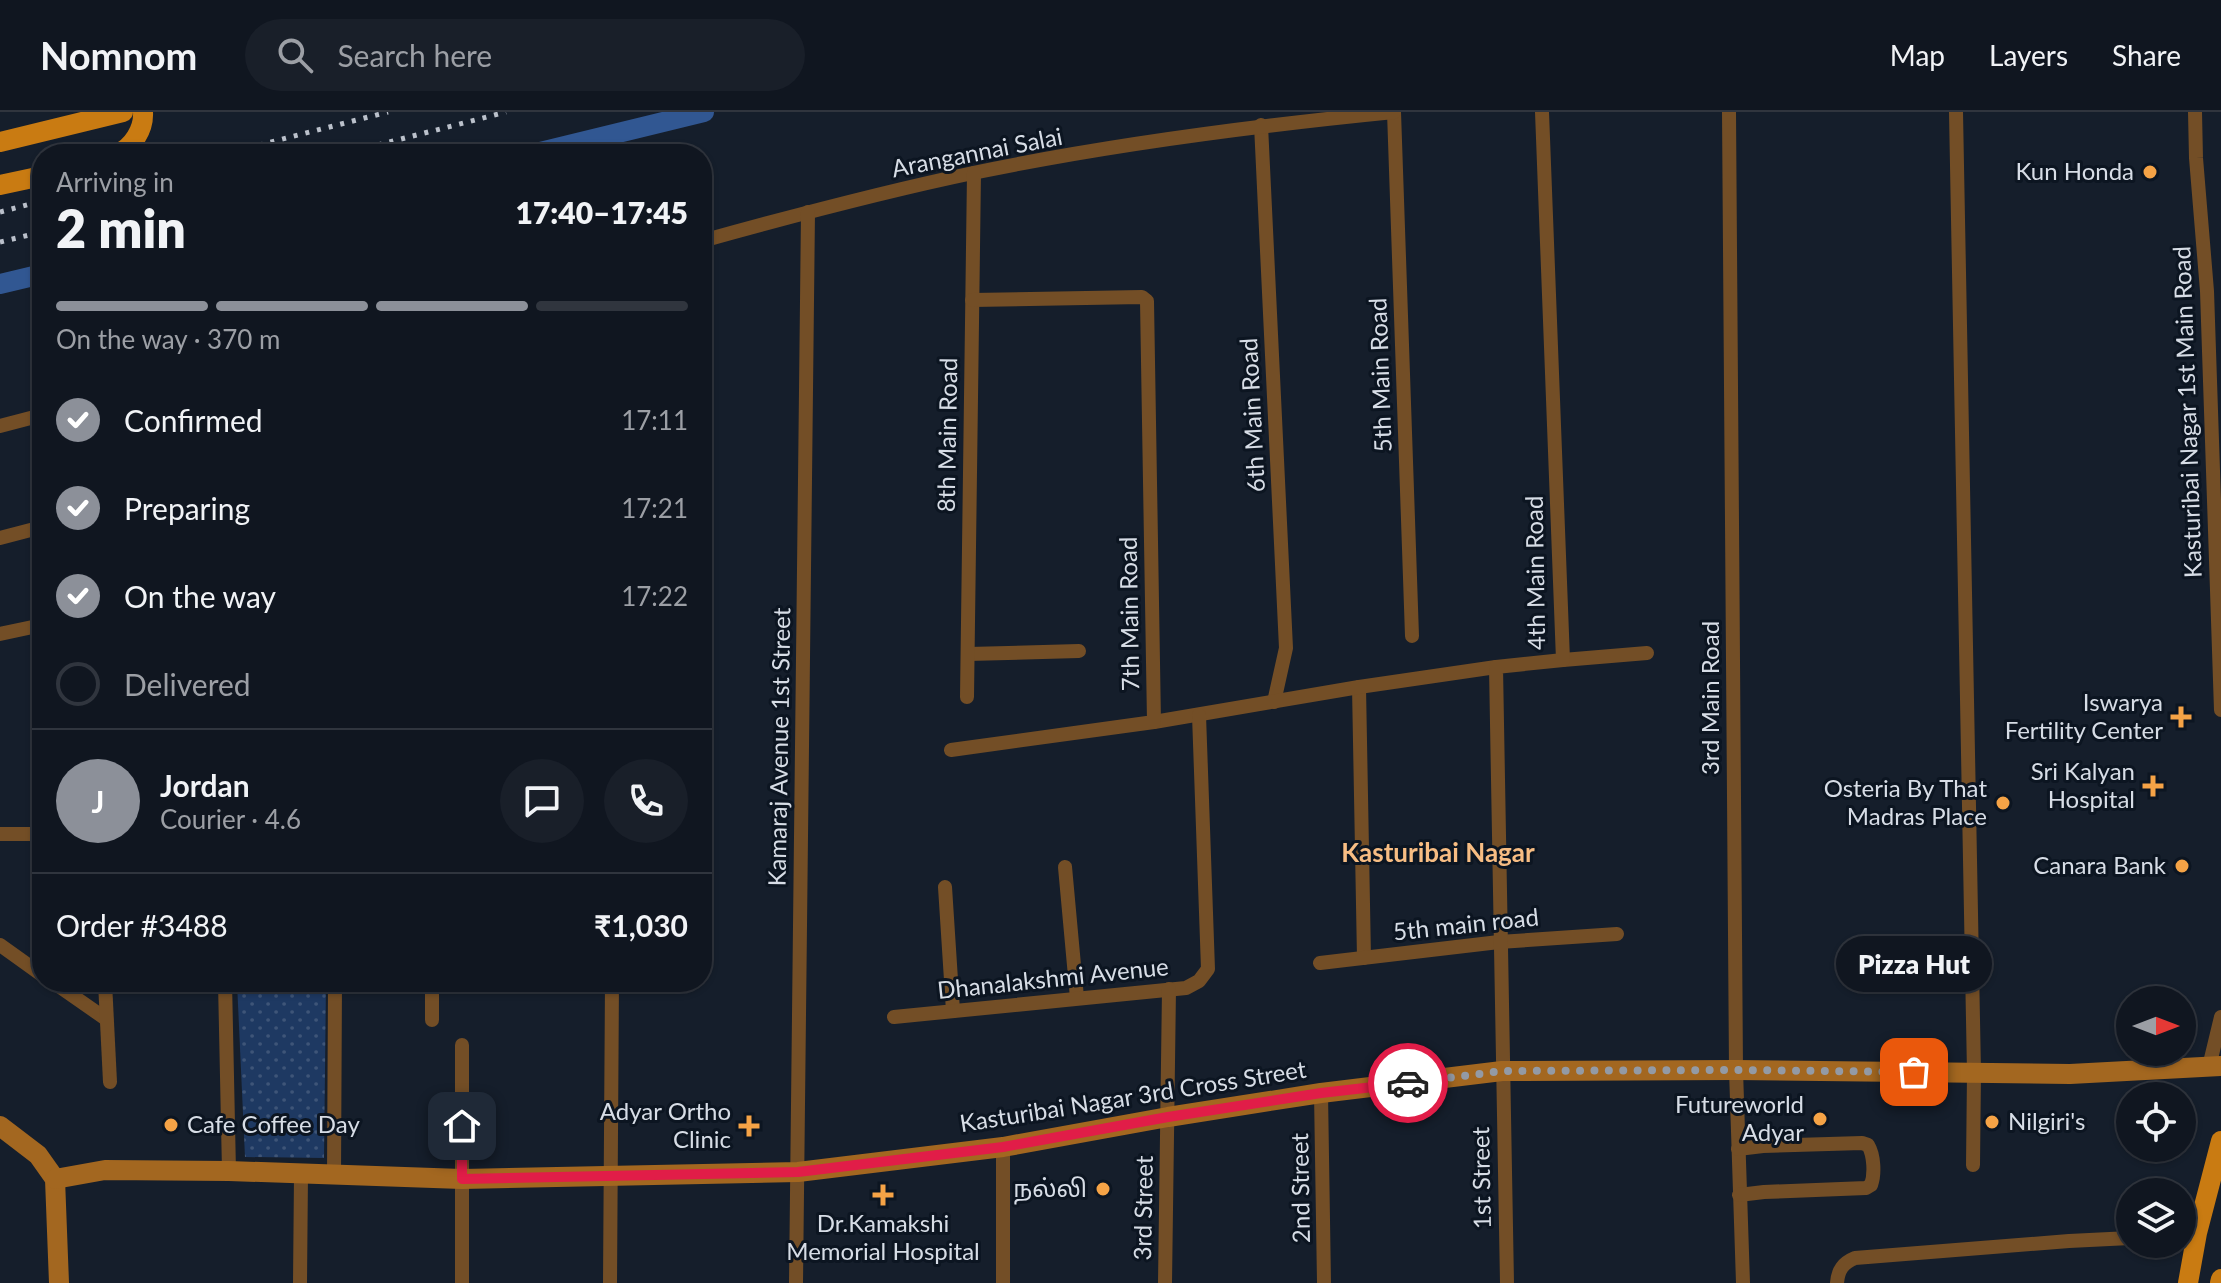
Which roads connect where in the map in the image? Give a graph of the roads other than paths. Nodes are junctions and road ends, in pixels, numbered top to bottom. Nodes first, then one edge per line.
1 (123, 112) edge
2 (143, 112) edge
3 (1394, 112) edge
4 (1542, 112) edge
5 (1729, 112) edge
6 (1956, 112) edge
7 (2195, 112) edge
8 (1261, 125) junction
9 (0, 142) edge
10 (130, 144) edge
11 (974, 173) junction
12 (32, 178) edge
13 (0, 185) edge
14 (808, 212) junction
15 (712, 238) edge
16 (972, 300) junction
17 (32, 418) edge
18 (0, 426) edge
19 (32, 530) edge
20 (0, 538) edge
21 (32, 627) edge
22 (0, 634) edge
23 (1412, 636) dead end
24 (1079, 651) dead end
25 (1647, 653) dead end
26 (968, 654) junction
27 (1563, 660) junction
28 (1496, 667) junction
29 (1359, 687) junction
30 (967, 697) dead end
31 (1274, 702) junction
32 (2221, 710) edge
33 (1199, 715) junction
34 (1154, 722) junction
35 (951, 750) dead end
36 (0, 834) edge
37 (32, 834) edge
38 (1065, 867) dead end
39 (945, 887) dead end
40 (1617, 934) dead end
41 (1499, 942) junction
42 (0, 945) edge
43 (1364, 958) junction
44 (1320, 963) dead end
45 (32, 968) edge
46 (1169, 989) junction
47 (67, 992) edge
48 (105, 992) edge
49 (225, 992) edge
50 (335, 992) edge
51 (432, 992) edge
52 (612, 992) edge
53 (1077, 998) junction
54 (953, 1011) junction
55 (894, 1017) dead end
56 (2221, 1017) edge
57 (106, 1019) junction
58 (432, 1020) dead end
59 (462, 1045) dead end
60 (2215, 1066) edge
61 (1736, 1070) junction
62 (1502, 1071) junction
63 (1974, 1073) junction
64 (110, 1082) dead end
65 (1321, 1093) junction
66 (1168, 1117) junction
67 (0, 1126) edge
68 (2221, 1141) edge
69 (1003, 1147) junction
70 (1738, 1149) junction
71 (1973, 1165) dead end
72 (229, 1171) junction
73 (798, 1172) junction
74 (301, 1175) junction
75 (611, 1175) junction
76 (334, 1176) junction
77 (55, 1179) junction
78 (462, 1179) junction
79 (1739, 1195) junction
80 (2196, 1213) edge
81 (2116, 1239) edge
82 (2188, 1258) edge
83 (59, 1283) edge
84 (300, 1283) edge
85 (462, 1283) edge
86 (610, 1283) edge
87 (796, 1283) edge
88 (1003, 1283) edge
89 (1165, 1283) edge
90 (1324, 1283) edge
91 (1507, 1283) edge
92 (1743, 1283) edge
93 (1837, 1283) edge
94 (2188, 1283) edge

1 - 9 main road
2 - 10 main road
3 - 8 street, Arangannai Salai
3 - 23 street, 5th Main Road
4 - 27 street, 4th Main Road
5 - 61 street, 3rd Main Road
6 - 63 street
7 - 32 street, Kasturibai Nagar 1st Main Road
8 - 11 street, Arangannai Salai
8 - 31 street, 6th Main Road
11 - 14 street, Arangannai Salai
11 - 16 street, 8th Main Road
12 - 13 main road
14 - 15 street, Arangannai Salai
14 - 73 street, Kamaraj Avenue 1st Street
16 - 26 street, 8th Main Road
16 - 34 street, 7th Main Road
17 - 18 street
19 - 20 street
21 - 22 street
24 - 26 street
25 - 27 street
26 - 30 street, 8th Main Road
27 - 28 street, 4th Main Road
28 - 29 street
28 - 41 street, 4th Main Road
29 - 31 street
29 - 43 street, 5th Main Road
31 - 33 street
33 - 34 street
33 - 46 street, Dhanalakshmi Avenue
34 - 35 street, 7th Main Road
36 - 37 street
38 - 53 street
39 - 54 street
40 - 41 street, 5th main road
41 - 43 street, 5th main road
41 - 62 street, 4th Main Road
42 - 45 street
43 - 44 street, 5th main road
46 - 53 street, Dhanalakshmi Avenue
46 - 66 street, 3rd Street
47 - 57 street
48 - 57 street
49 - 72 street
50 - 76 street
51 - 58 street
52 - 75 street
53 - 54 street, Dhanalakshmi Avenue
54 - 55 street, Dhanalakshmi Avenue
56 - 60 street
57 - 64 street
59 - 78 street
60 - 63 street, Kasturibai Nagar 3rd Cross Street
61 - 62 street, Kasturibai Nagar 3rd Cross Street
61 - 63 street, Kasturibai Nagar 3rd Cross Street
61 - 70 street, 3rd Main Road
62 - 65 street, Kasturibai Nagar 3rd Cross Street
62 - 91 street, 1st Street
63 - 71 street
65 - 66 street, Kasturibai Nagar 3rd Cross Street
65 - 90 street, 2nd Street
66 - 69 street, Kasturibai Nagar 3rd Cross Street
66 - 89 street, 3rd Street
67 - 77 street
68 - 80 main road
69 - 73 street, Kasturibai Nagar 3rd Cross Street
69 - 88 street
70 - 79 street, 3rd Main Road
70 - 79 street
72 - 74 street, Kasturibai Nagar 3rd Cross Street
72 - 77 street, Kasturibai Nagar 3rd Cross Street
73 - 75 street, Kasturibai Nagar 3rd Cross Street
73 - 87 street, Kamaraj Avenue 1st Street
74 - 76 street, Kasturibai Nagar 3rd Cross Street
74 - 84 street
75 - 78 street, Kasturibai Nagar 3rd Cross Street
75 - 86 street
76 - 78 street, Kasturibai Nagar 3rd Cross Street
77 - 83 street
78 - 85 street
79 - 92 street, 3rd Main Road
81 - 93 street
82 - 94 main road

